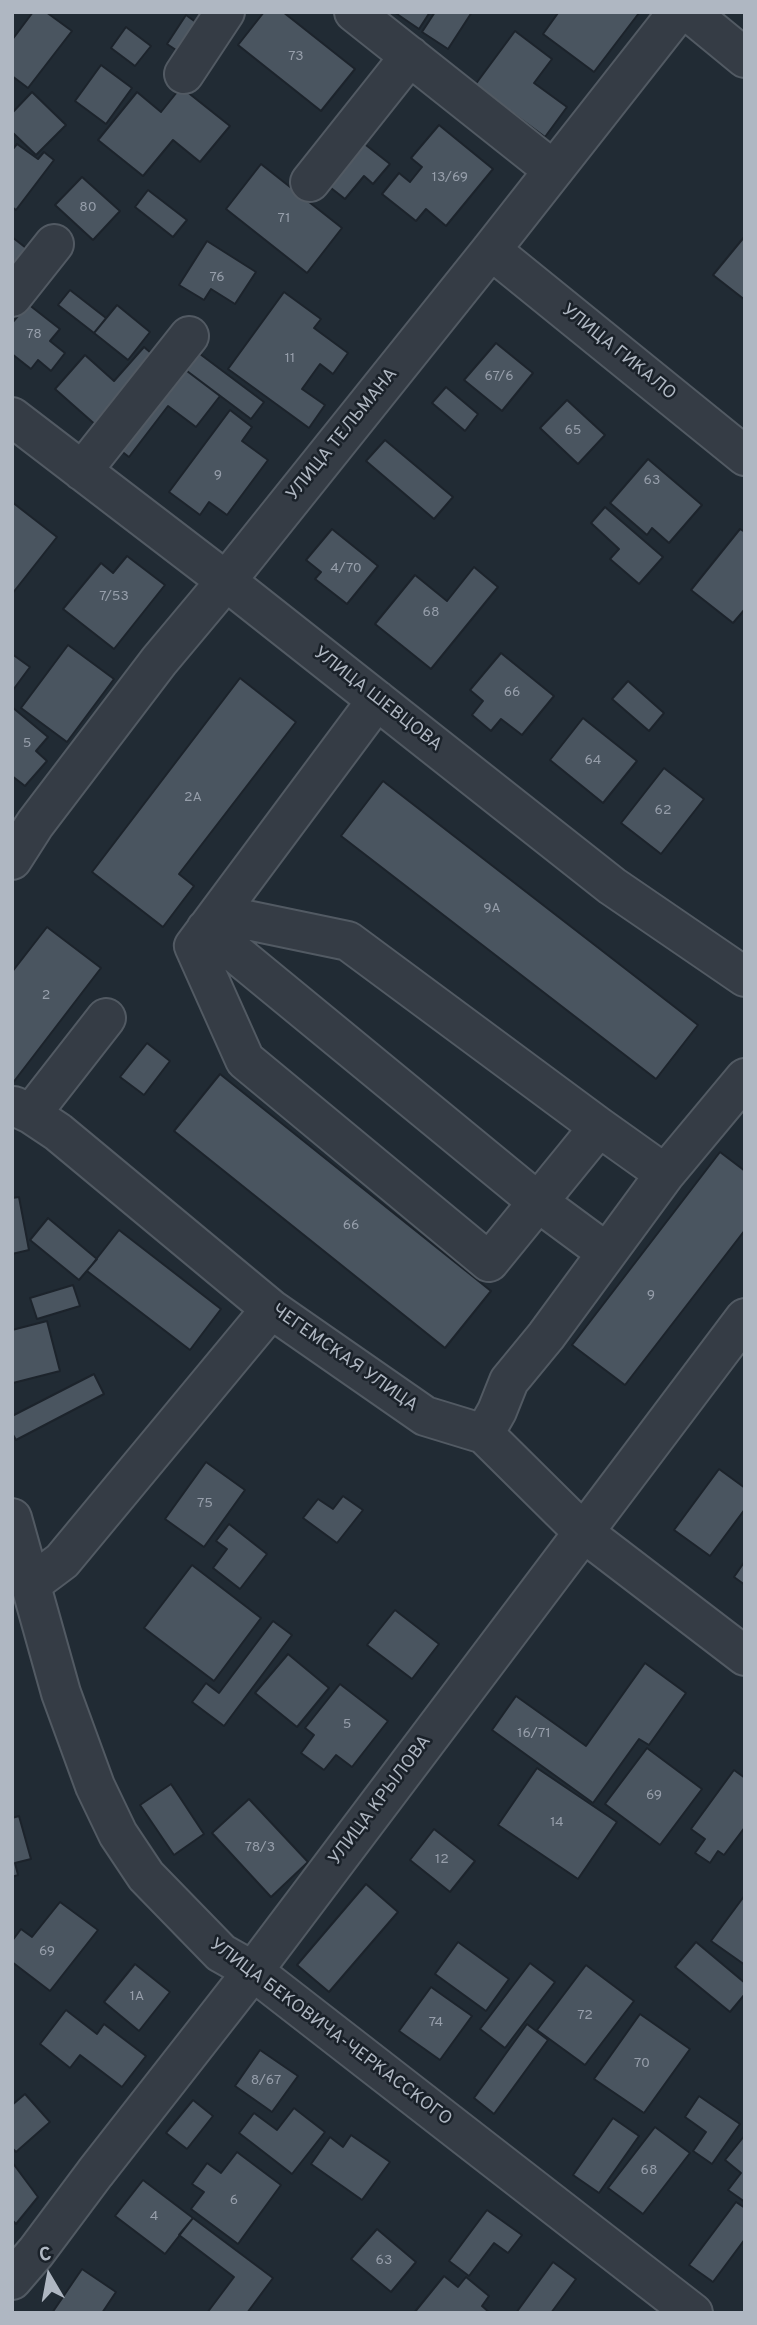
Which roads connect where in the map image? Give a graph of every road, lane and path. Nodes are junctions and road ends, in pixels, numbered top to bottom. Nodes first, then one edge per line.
1 (225, 12) edge
2 (354, 12) edge
3 (678, 12) edge
4 (689, 12) edge
5 (410, 57) junction
6 (745, 58) edge
7 (184, 74) dead end
8 (553, 170) junction
9 (310, 182) dead end
10 (54, 244) dead end
11 (491, 250) junction
12 (12, 298) edge
13 (189, 337) dead end
14 (12, 418) edge
15 (745, 456) edge
16 (82, 471) junction
17 (226, 581) junction
18 (377, 700) junction
19 (12, 860) edge
20 (212, 921) junction
21 (745, 977) edge
22 (106, 1018) dead end
23 (745, 1078) edge
24 (22, 1111) edge
25 (599, 1127) junction
26 (665, 1174) junction
27 (538, 1202) junction
28 (607, 1253) junction
29 (271, 1309) junction
30 (745, 1318) edge
31 (484, 1434) junction
32 (12, 1518) edge
33 (583, 1532) junction
34 (30, 1585) junction
35 (745, 1656) edge
36 (253, 1971) junction
37 (12, 2280) edge
38 (693, 2313) edge

1 - 7 street
2 - 5 street
3 - 8 street, УЛИЦА ТЕЛЬМАНА
4 - 6 street
5 - 8 street
5 - 9 street
8 - 11 street, УЛИЦА ТЕЛЬМАНА
10 - 12 street
11 - 15 street, УЛИЦА ГИКАЛО
11 - 17 street, УЛИЦА ТЕЛЬМАНА
13 - 16 street
14 - 16 street, УЛИЦА ШЕВЦОВА
16 - 17 street, УЛИЦА ШЕВЦОВА
17 - 18 street, УЛИЦА ШЕВЦОВА
17 - 19 street, УЛИЦА ТЕЛЬМАНА
18 - 20 street
18 - 21 street, УЛИЦА ШЕВЦОВА
20 - 25 street
20 - 27 street
20 - 27 street
22 - 24 street
23 - 26 street
24 - 29 street, ЧЕГЕМСКАЯ УЛИЦА
25 - 26 street
25 - 27 street
26 - 28 street
27 - 28 street
28 - 31 street
29 - 31 street, ЧЕГЕМСКАЯ УЛИЦА
29 - 34 street
30 - 33 street, УЛИЦА КРЫЛОВА
31 - 33 street, ЧЕГЕМСКАЯ УЛИЦА
32 - 34 street, УЛИЦА БЕКОВИЧА-ЧЕРКАССКОГО
33 - 35 street, ЧЕГЕМСКАЯ УЛИЦА
33 - 36 street, УЛИЦА КРЫЛОВА
34 - 36 street, УЛИЦА БЕКОВИЧА-ЧЕРКАССКОГО
36 - 37 street, УЛИЦА КРЫЛОВА
36 - 38 street, УЛИЦА БЕКОВИЧА-ЧЕРКАССКОГО

